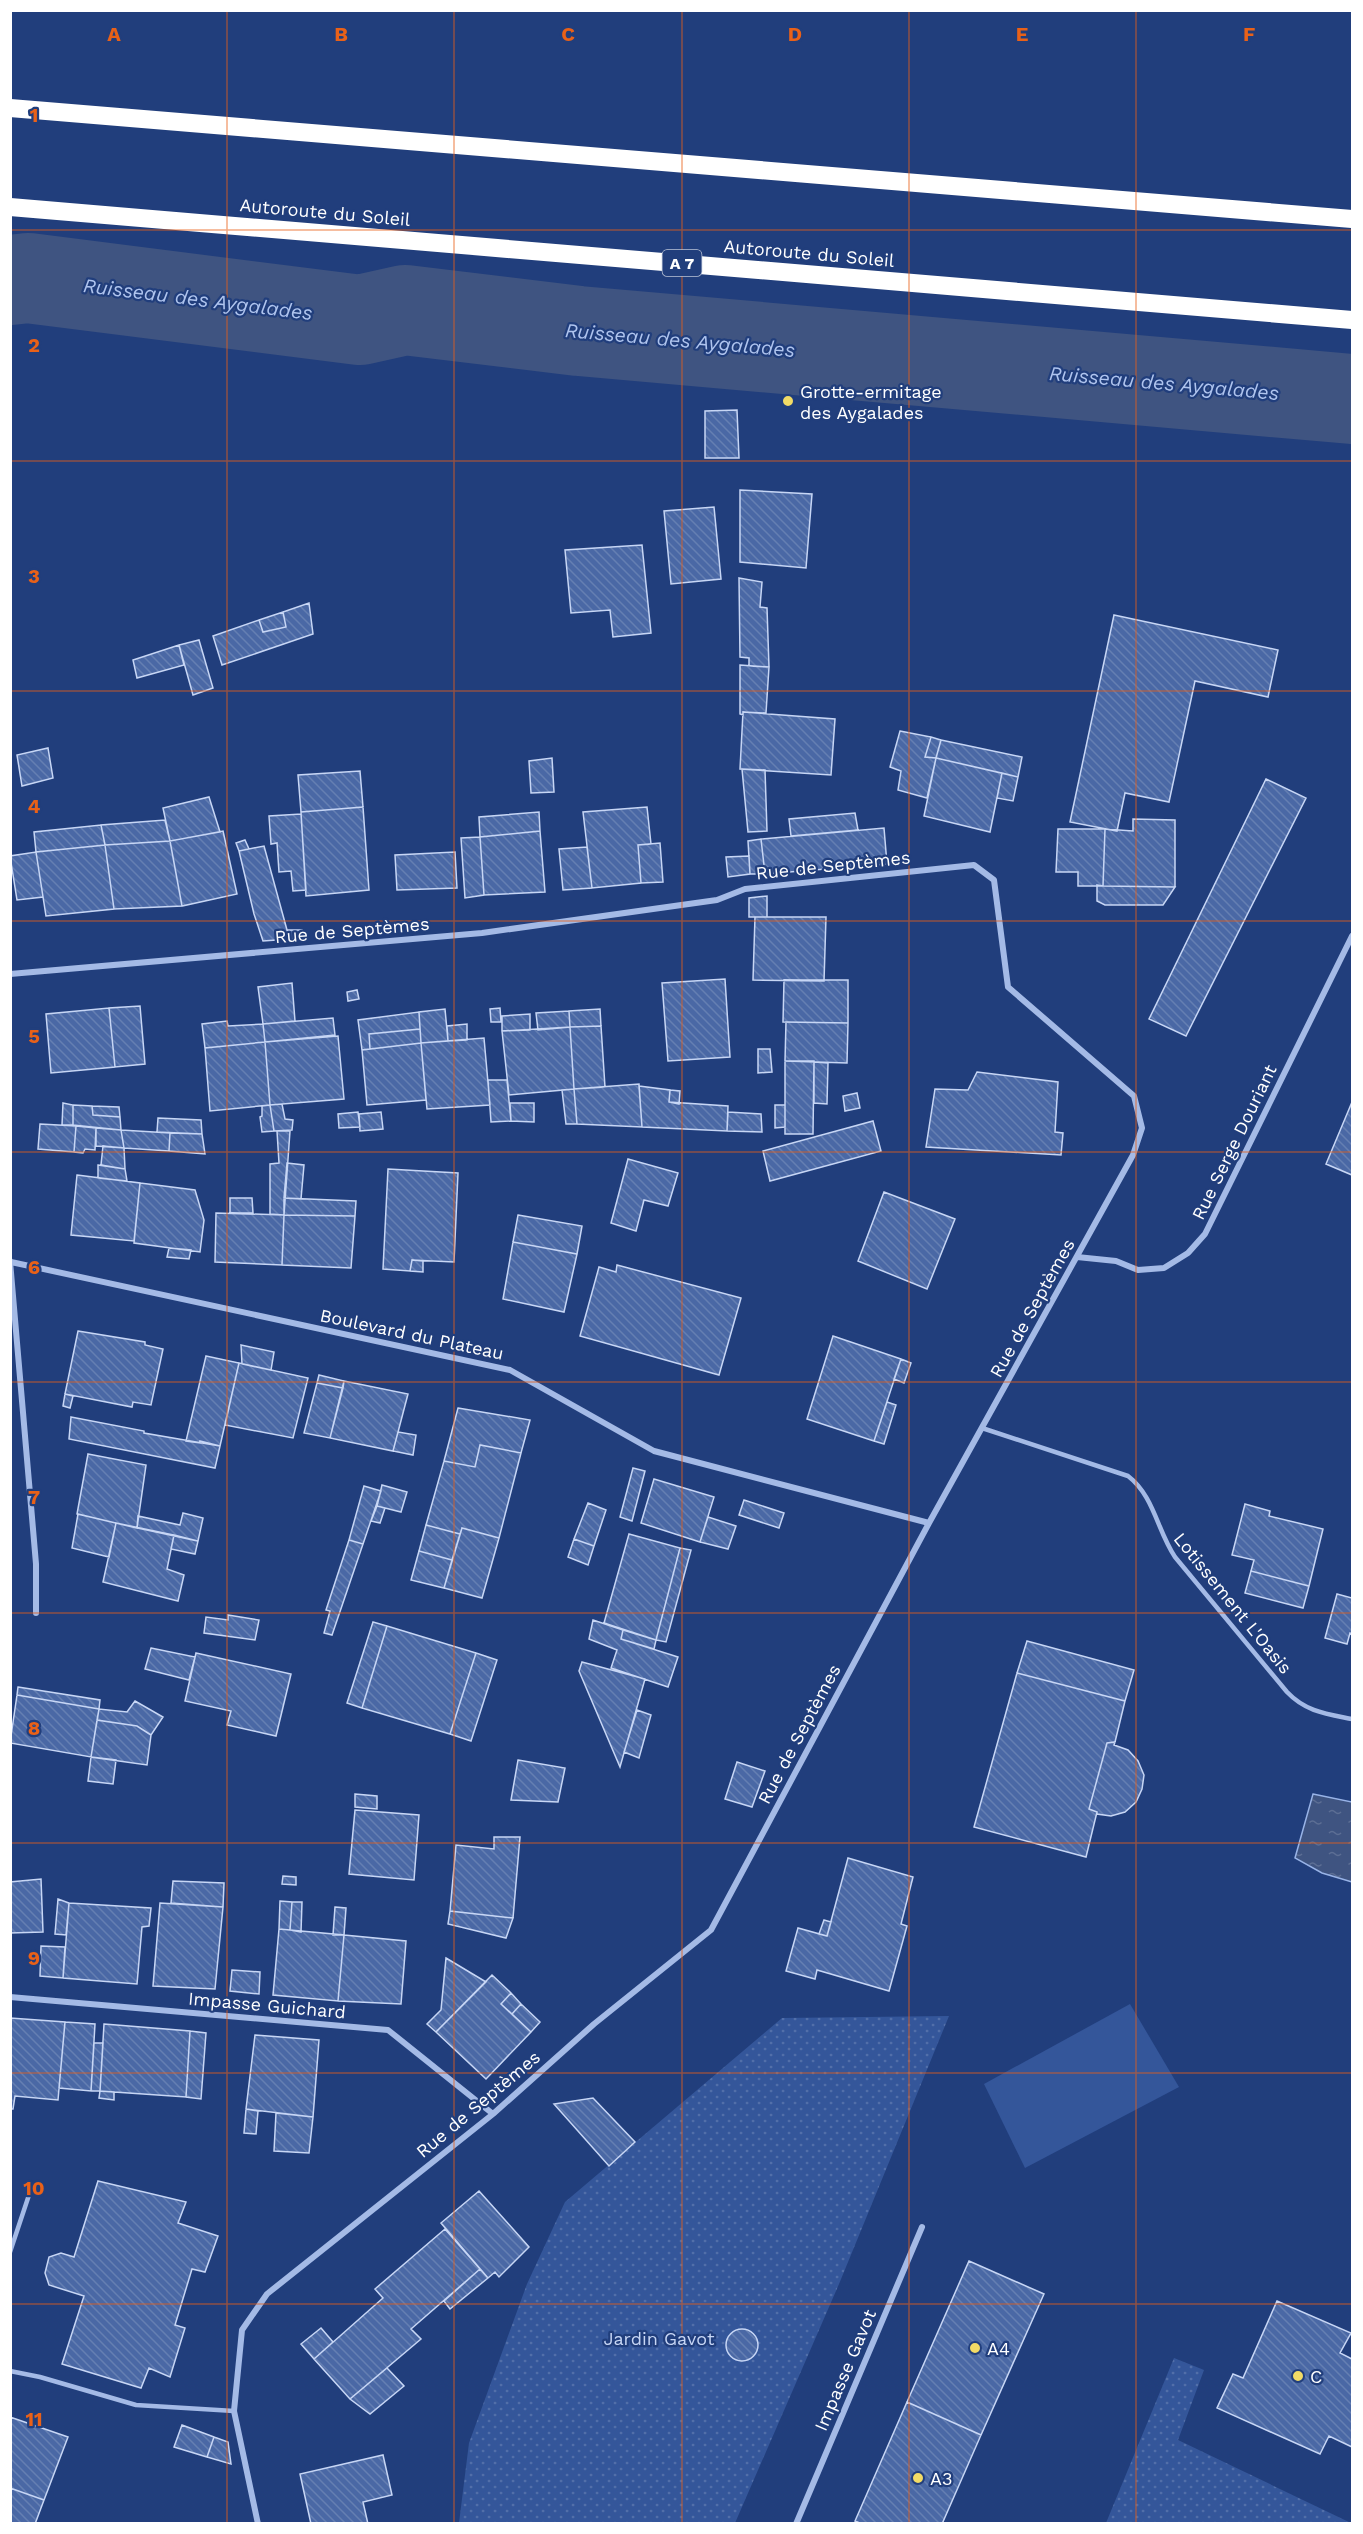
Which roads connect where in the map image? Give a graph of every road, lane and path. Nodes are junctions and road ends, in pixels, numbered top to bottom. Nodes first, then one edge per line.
1 (10, 108) edge
2 (10, 207) edge
3 (1353, 219) edge
4 (1353, 320) edge
5 (1353, 936) edge
6 (10, 974) edge
7 (1077, 1257) junction
8 (10, 1261) edge
9 (982, 1428) junction
10 (929, 1523) junction
11 (36, 1613) dead end
12 (1353, 1719) edge
13 (10, 1997) edge
14 (493, 2114) junction
15 (29, 2195) dead end
16 (922, 2227) dead end
17 (10, 2252) edge
18 (10, 2371) edge
19 (234, 2411) junction
20 (258, 2523) edge
21 (796, 2523) edge

1 - 3 highway
2 - 4 highway, Autoroute du Soleil / A 7
5 - 7 street, Rue Serge Douriant
6 - 7 street, Rue de Septèmes
7 - 9 street, Rue de Septèmes
8 - 10 street, Boulevard du Plateau
8 - 11 street
9 - 10 street, Rue de Septèmes
9 - 12 lane, Lotissement L'Oasis
10 - 14 street, Rue de Septèmes
13 - 14 street, Impasse Guichard
14 - 19 street, Rue de Septèmes
15 - 17 lane
16 - 21 street, Impasse Gavot
18 - 19 lane
19 - 20 street, Rue de Septèmes

